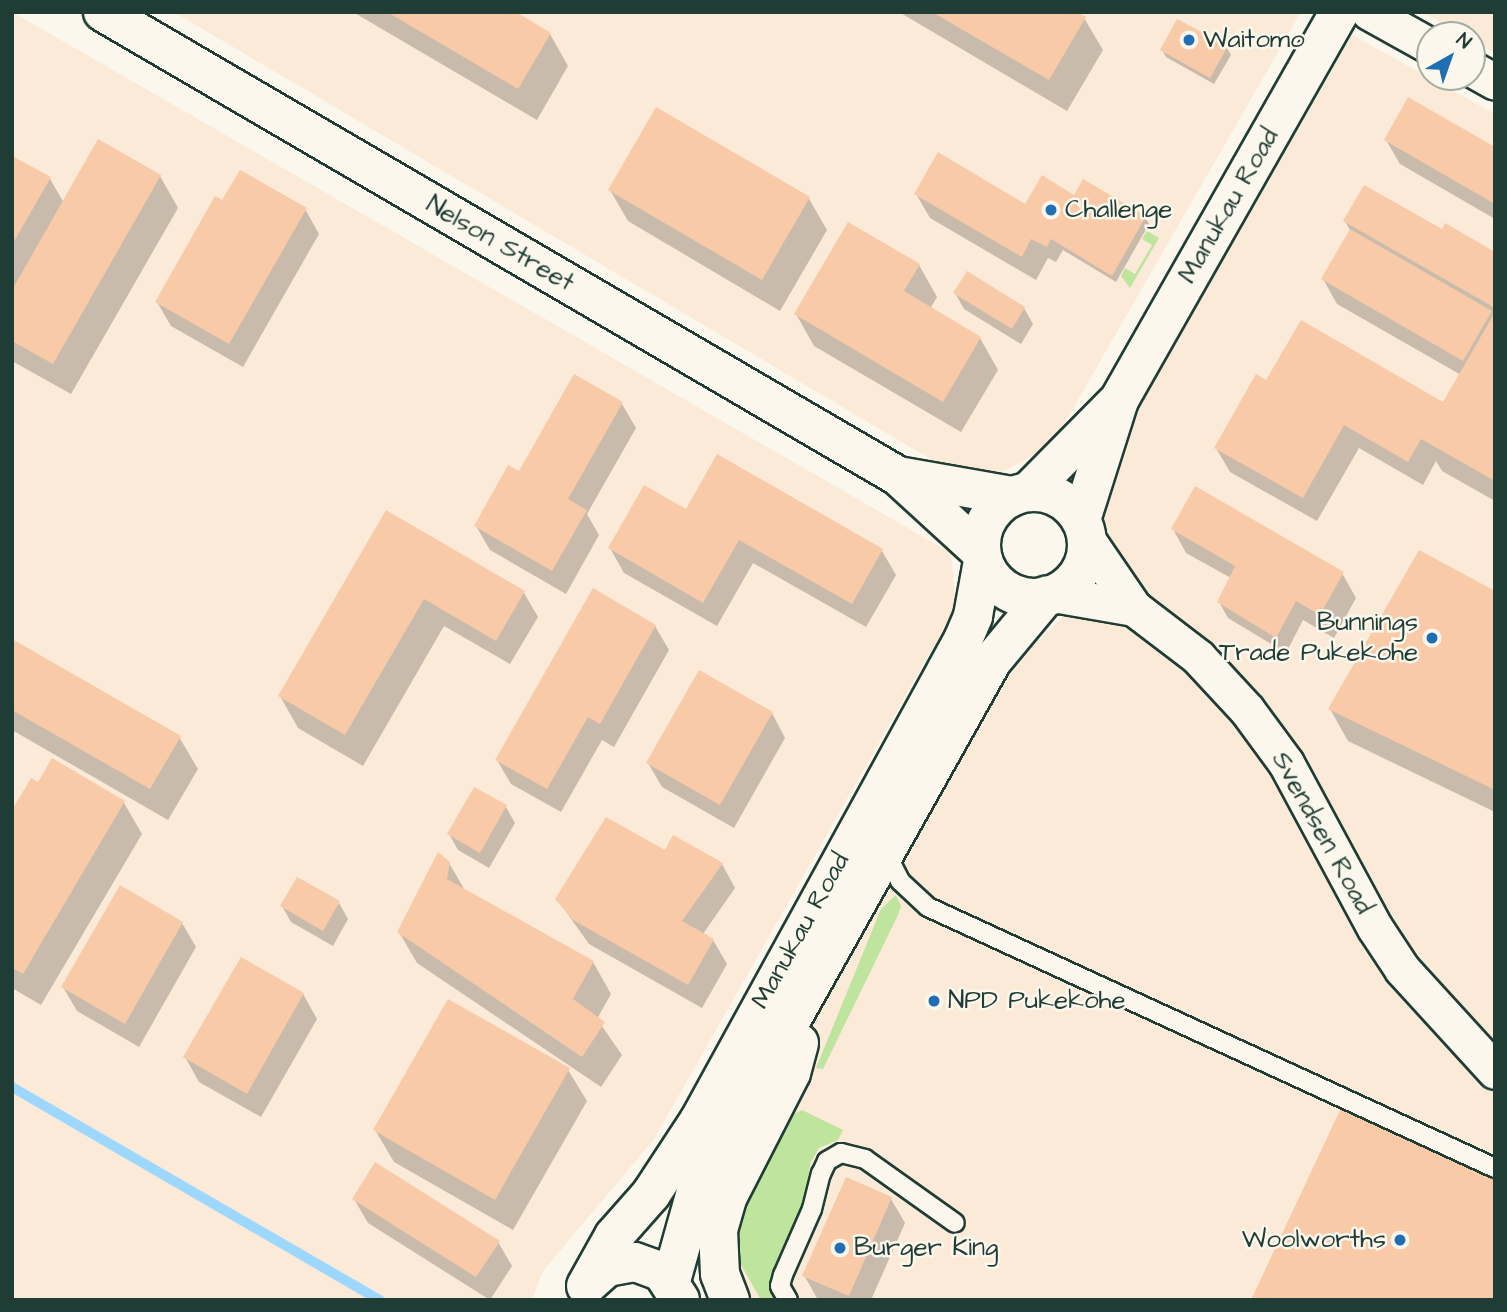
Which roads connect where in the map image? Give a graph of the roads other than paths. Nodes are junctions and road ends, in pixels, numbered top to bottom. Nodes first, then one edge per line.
1 (103, 12) edge
2 (1339, 12) edge
3 (1369, 12) edge
4 (1416, 38) edge
5 (1119, 400) junction
6 (898, 476) junction
7 (1020, 494) junction
8 (1084, 529) junction
9 (982, 556) junction
10 (1050, 595) junction
11 (1134, 608) junction
12 (884, 848) junction
13 (826, 954) junction
14 (1495, 1070) edge
15 (1495, 1168) edge
16 (955, 1223) dead end
17 (583, 1293) edge
18 (680, 1293) edge
19 (730, 1300) edge
20 (788, 1300) edge

1 - 6 main road, Nelson Street
2 - 5 main road, Manukau Road
3 - 4 street
5 - 7 main road, Manukau Road
5 - 8 main road, Manukau Road
6 - 7 main road, Nelson Street
6 - 9 main road, Nelson Street
7 - 8 main road
7 - 9 main road
8 - 10 main road
8 - 11 street
9 - 10 main road
9 - 17 main road, Manukau Road
10 - 11 street
10 - 12 main road, Manukau Road
11 - 14 street, Svendsen Road
12 - 13 main road, Manukau Road
12 - 15 lane
13 - 18 main road, Manukau Road
13 - 19 main road
16 - 20 lane
17 - 18 main road

